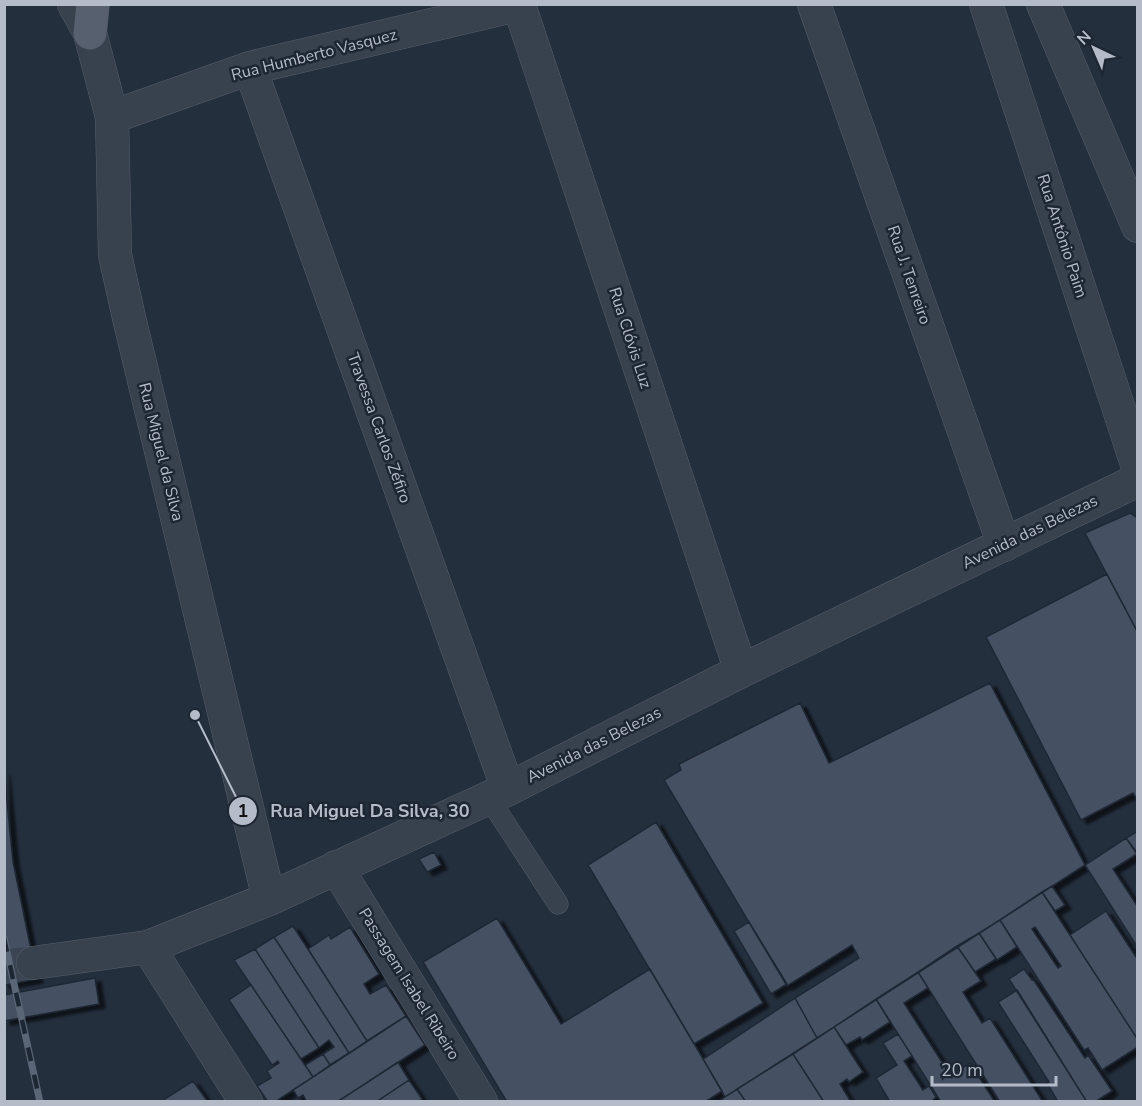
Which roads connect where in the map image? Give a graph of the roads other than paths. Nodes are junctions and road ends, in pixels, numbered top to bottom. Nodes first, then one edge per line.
1 (74, 4) edge
2 (814, 4) edge
3 (986, 4) edge
4 (1043, 4) edge
5 (520, 5) edge
6 (92, 19) edge
7 (250, 68) junction
8 (112, 117) junction
9 (1137, 226) edge
10 (1137, 467) edge
11 (1137, 480) edge
12 (1004, 546) junction
13 (741, 671) junction
14 (498, 793) junction
15 (336, 867) junction
16 (269, 898) junction
17 (558, 904) dead end
18 (148, 947) junction
19 (33, 963) tunnel mouth
20 (246, 1101) edge
21 (481, 1101) edge

1 - 6 street, Rua Miguel da Silva
2 - 12 street, Rua J. Tenreiro
3 - 10 street, Rua Antônio Paim
4 - 9 street
5 - 7 street, Rua Humberto Vasquez
5 - 13 street, Rua Clóvis Luz
6 - 8 street, Rua Miguel da Silva
7 - 8 street, Rua Humberto Vasquez
7 - 14 street, Travessa Carlos Zéfiro
8 - 16 street, Rua Miguel da Silva
11 - 12 street, Avenida das Belezas
12 - 13 street, Avenida das Belezas
13 - 14 street, Avenida das Belezas
14 - 15 street, Avenida das Belezas
14 - 17 lane
15 - 16 street, Avenida das Belezas
15 - 21 street, Passagem Isabel Ribeiro
16 - 18 street, Avenida das Belezas
18 - 19 street, Avenida das Belezas
18 - 20 street

